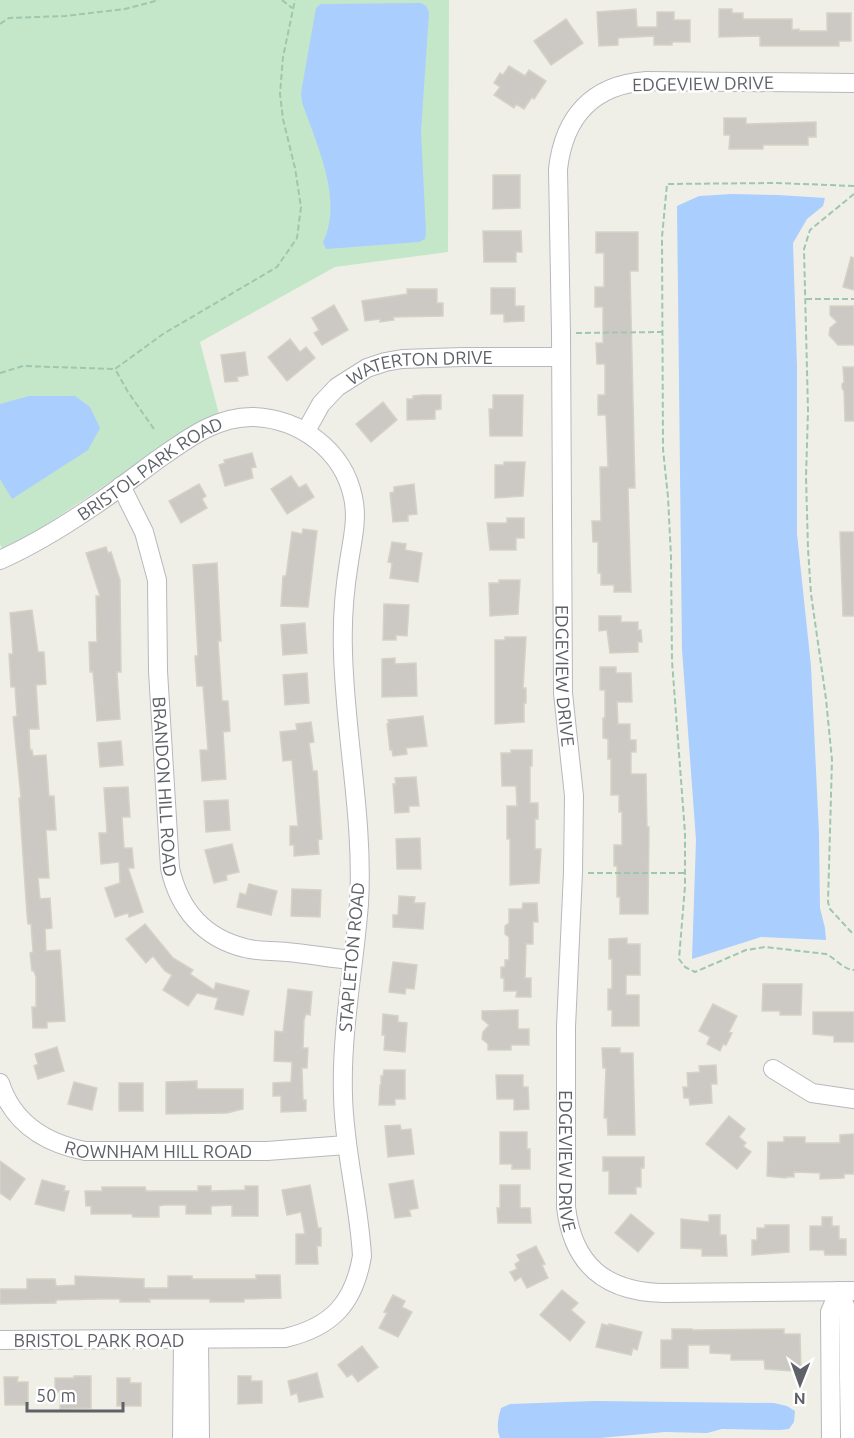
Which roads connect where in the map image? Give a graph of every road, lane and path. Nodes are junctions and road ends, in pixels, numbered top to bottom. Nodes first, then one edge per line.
1 (159, 0) edge
2 (282, 0) edge
3 (295, 0) edge
4 (292, 8) junction
5 (0, 24) edge
6 (854, 82) edge
7 (854, 186) edge
8 (854, 194) edge
9 (806, 299) junction
10 (854, 299) edge
11 (663, 332) junction
12 (561, 333) junction
13 (560, 357) junction
14 (115, 369) junction
15 (0, 373) edge
16 (154, 429) dead end
17 (306, 431) junction
18 (121, 486) junction
19 (0, 560) edge
20 (573, 872) junction
21 (685, 873) junction
22 (854, 935) edge
23 (352, 960) junction
24 (854, 970) edge
25 (773, 1069) dead end
26 (0, 1083) edge
27 (854, 1099) edge
28 (346, 1145) junction
29 (847, 1291) edge
30 (191, 1339) junction
31 (0, 1340) edge
32 (191, 1432) edge
33 (831, 1438) edge
34 (850, 1438) edge

1 - 5 path
2 - 4 path
3 - 4 path
4 - 14 path
6 - 12 street, EDGEVIEW DRIVE
7 - 11 path
8 - 9 path
9 - 10 path
9 - 22 path
11 - 12 path
11 - 21 path
12 - 13 street, EDGEVIEW DRIVE
13 - 17 street, WATERTON DRIVE
13 - 20 street, EDGEVIEW DRIVE
14 - 15 path
14 - 16 path
17 - 18 street, BRISTOL PARK ROAD
17 - 23 street, STAPLETON ROAD
18 - 19 street, BRISTOL PARK ROAD
18 - 23 street, BRANDON HILL ROAD
20 - 21 path
20 - 29 street, EDGEVIEW DRIVE
21 - 24 path
23 - 28 street, STAPLETON ROAD
25 - 27 street
26 - 28 street, ROWNHAM HILL ROAD
28 - 30 street, STAPLETON ROAD
29 - 33 street
29 - 34 street
30 - 31 street, BRISTOL PARK ROAD
30 - 32 street

